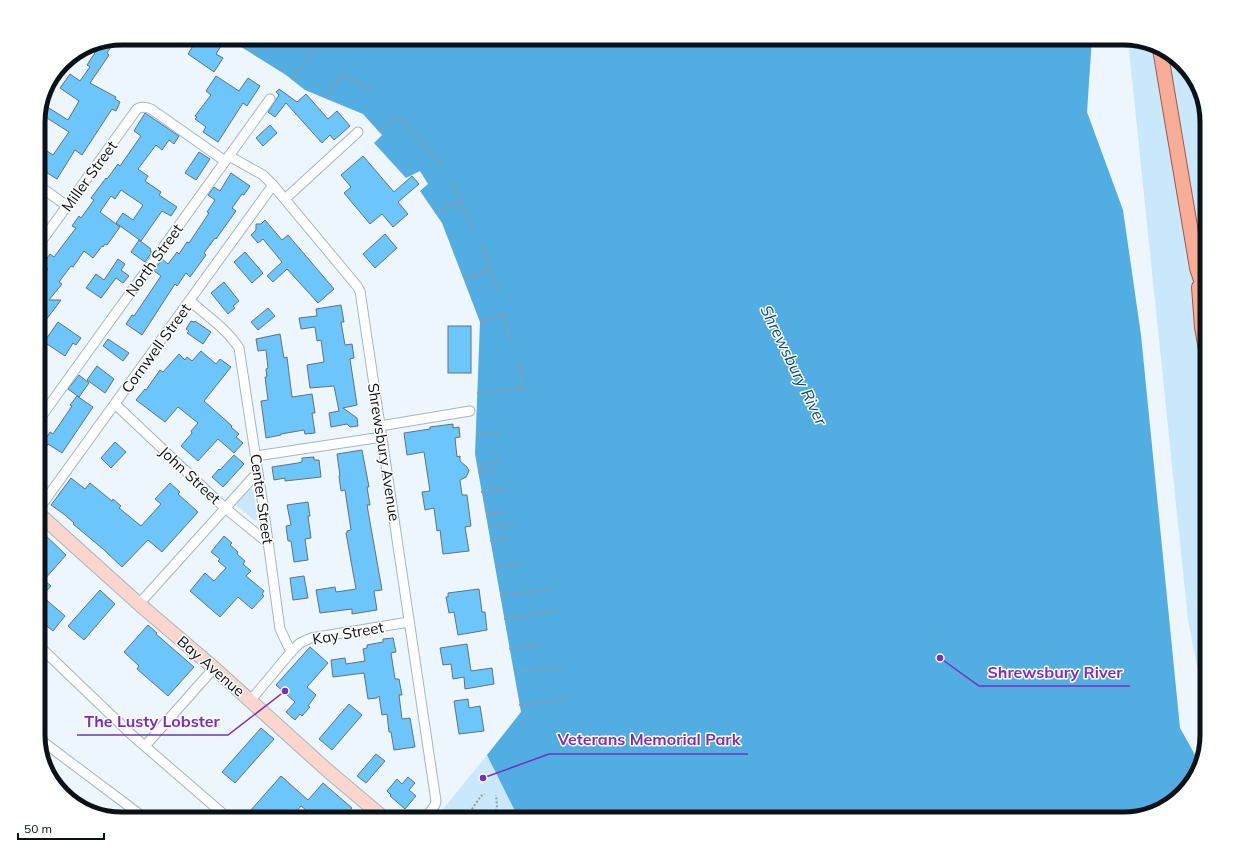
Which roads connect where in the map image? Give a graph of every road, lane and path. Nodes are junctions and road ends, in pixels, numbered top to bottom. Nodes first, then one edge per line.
1 (260, 45) edge
2 (314, 52) dead end
3 (254, 55) dead end
4 (1161, 55) edge
5 (292, 80) dead end
6 (371, 91) dead end
7 (270, 98) dead end
8 (327, 99) dead end
9 (140, 107) joint
10 (358, 132) dead end
11 (379, 132) dead end
12 (227, 158) junction
13 (442, 166) dead end
14 (453, 184) dead end
15 (272, 185) junction
16 (45, 190) edge
17 (285, 199) junction
18 (461, 201) junction
19 (67, 206) junction
20 (435, 213) dead end
21 (472, 227) dead end
22 (45, 236) edge
23 (482, 244) dead end
24 (1198, 268) junction
25 (490, 269) junction
26 (1200, 275) edge
27 (464, 279) dead end
28 (497, 291) dead end
29 (1200, 297) edge
30 (190, 301) junction
31 (480, 322) dead end
32 (511, 339) dead end
33 (519, 362) dead end
34 (477, 393) dead end
35 (115, 404) junction
36 (45, 411) edge
37 (470, 412) dead end
38 (380, 426) junction
39 (501, 432) dead end
40 (476, 433) dead end
41 (382, 437) junction
42 (256, 456) junction
43 (498, 462) dead end
44 (477, 465) dead end
45 (498, 469) dead end
46 (478, 472) dead end
47 (258, 473) junction
48 (507, 488) dead end
49 (482, 492) dead end
50 (45, 502) edge
51 (225, 508) junction
52 (504, 512) dead end
53 (486, 514) dead end
54 (45, 518) edge
55 (513, 524) dead end
56 (488, 528) dead end
57 (510, 537) dead end
58 (490, 541) dead end
59 (268, 543) junction
60 (520, 564) dead end
61 (495, 567) dead end
62 (552, 588) dead end
63 (500, 595) dead end
64 (139, 604) junction
65 (558, 610) dead end
66 (504, 619) dead end
67 (409, 622) junction
68 (537, 644) dead end
69 (509, 649) dead end
70 (45, 652) edge
71 (291, 652) junction
72 (563, 667) dead end
73 (214, 668) junction
74 (514, 672) dead end
75 (568, 698) dead end
76 (250, 701) junction
77 (519, 704) dead end
78 (46, 744) edge
79 (145, 746) junction
80 (485, 794) dead end
81 (496, 796) dead end
82 (218, 810) joint
83 (137, 812) edge
84 (220, 812) edge
85 (377, 812) edge
86 (430, 812) edge
87 (470, 812) edge
88 (496, 812) edge

1 - 3 path
2 - 5 path
4 - 24 main road
6 - 8 path
7 - 12 street, North Street
9 - 12 street, Shrewsbury Avenue
9 - 19 street, Miller Street
10 - 17 street
11 - 13 path
12 - 15 street, Shrewsbury Avenue
12 - 36 street, North Street
14 - 18 path
15 - 17 street, Shrewsbury Avenue
15 - 30 street, Cornwell Street
16 - 19 street
17 - 38 street, Shrewsbury Avenue
18 - 20 path
18 - 21 path
19 - 22 street, Miller Street
23 - 25 path
24 - 26 main road
24 - 29 main road
25 - 27 path
25 - 28 path
30 - 35 street, Cornwell Street
30 - 42 street, Center Street
31 - 32 path
33 - 34 path
35 - 50 street, Cornwell Street
35 - 51 street, John Street
37 - 38 street
38 - 41 street, Shrewsbury Avenue
39 - 40 path
41 - 42 street
41 - 67 street, Shrewsbury Avenue
42 - 47 street, Center Street
43 - 44 path
45 - 46 path
47 - 51 street
47 - 59 street, Center Street
48 - 49 path
51 - 59 street, John Street
51 - 64 street
52 - 53 path
54 - 64 street, Bay Avenue
55 - 56 path
57 - 58 path
59 - 71 street, Center Street
60 - 61 path
62 - 63 path
64 - 73 street, Bay Avenue
65 - 66 path
67 - 71 street, Kay Street
67 - 86 street, Shrewsbury Avenue
68 - 69 path
70 - 79 street
71 - 76 street
72 - 74 path
73 - 76 street, Bay Avenue
73 - 79 street
75 - 77 path
76 - 85 street, Bay Avenue
78 - 83 street
79 - 82 street
80 - 87 path
81 - 88 path
82 - 84 street

